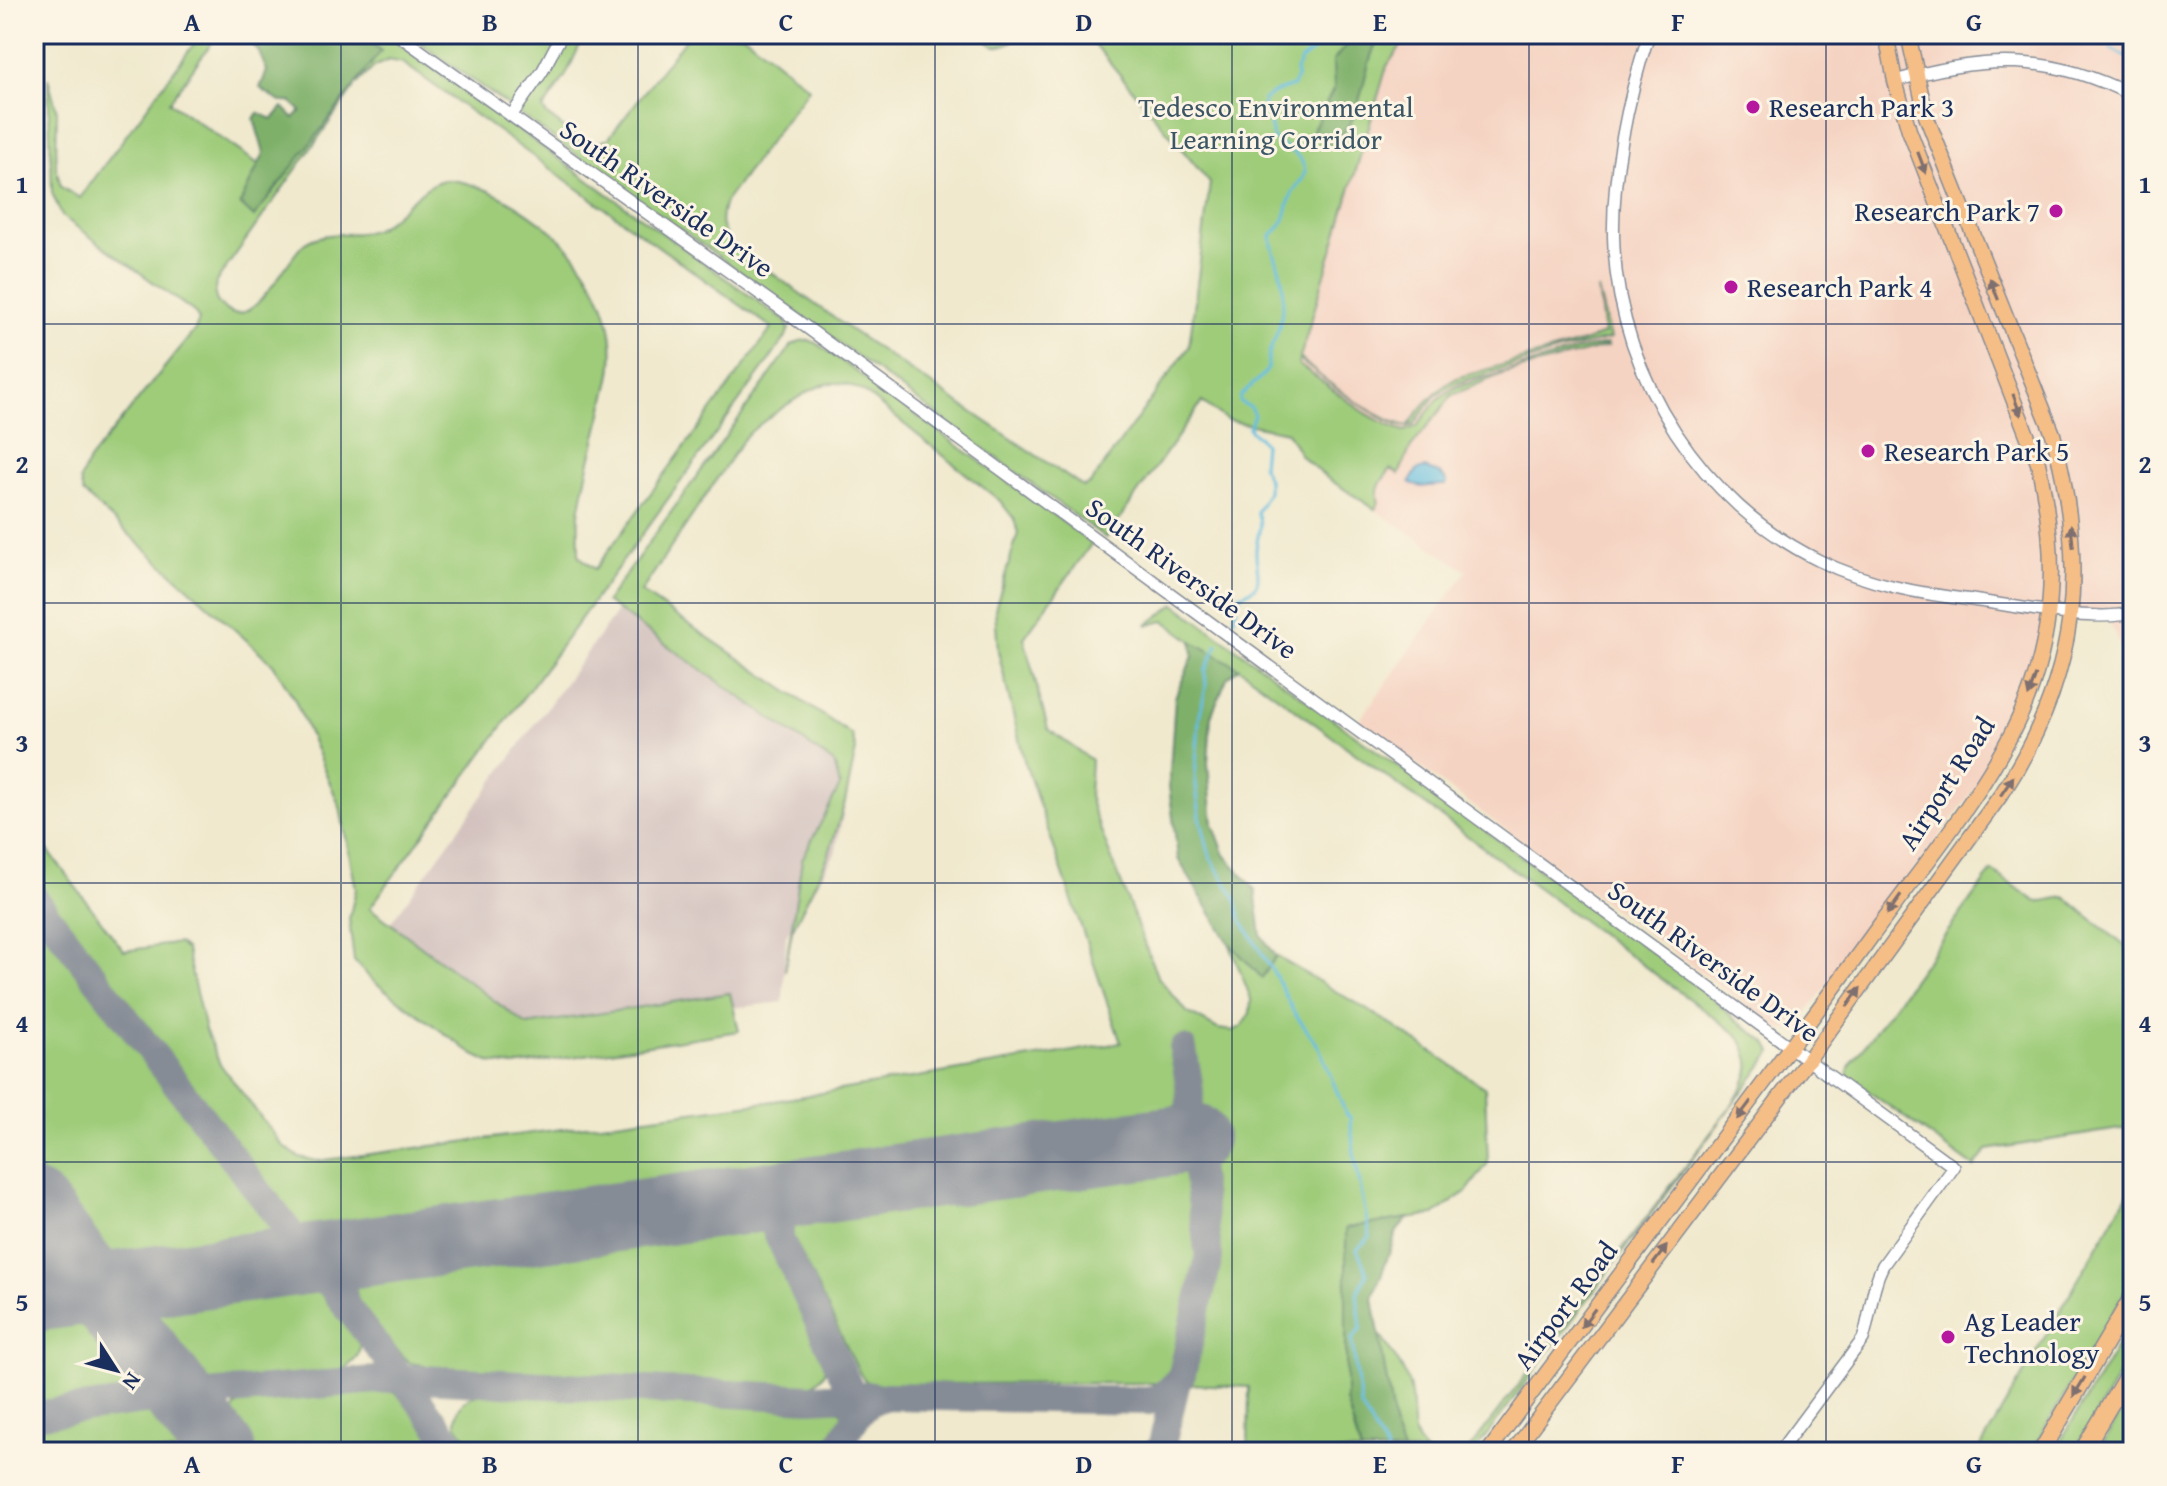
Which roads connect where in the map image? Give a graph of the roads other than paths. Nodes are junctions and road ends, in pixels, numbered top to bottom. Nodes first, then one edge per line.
1 (397, 34) edge
2 (562, 34) edge
3 (1649, 34) edge
4 (1886, 34) edge
5 (1908, 34) edge
6 (1915, 75) junction
7 (1895, 81) junction
8 (2133, 96) edge
9 (511, 116) junction
10 (2050, 610) junction
11 (2133, 612) edge
12 (2070, 614) junction
13 (1791, 1048) junction
14 (1808, 1060) junction
15 (2133, 1296) edge
16 (2133, 1366) edge
17 (1786, 1450) edge
18 (1488, 1452) edge
19 (1513, 1452) edge
20 (2041, 1452) edge
21 (2082, 1452) edge

1 - 9 street, South Riverside Drive
2 - 9 street
3 - 10 street
4 - 7 main road, Airport Road
5 - 6 main road, Airport Road
6 - 7 street
6 - 8 street
12 -> 6 main road, Airport Road
7 -> 10 main road, Airport Road
9 - 13 street, South Riverside Drive
10 - 12 street
10 -> 13 main road, Airport Road
11 - 12 street
14 -> 12 main road, Airport Road
13 - 14 street, South Riverside Drive
13 -> 18 main road, Airport Road
14 - 17 street, South Riverside Drive
19 -> 14 main road, Airport Road
15 -> 20 highway
16 - 21 highway

